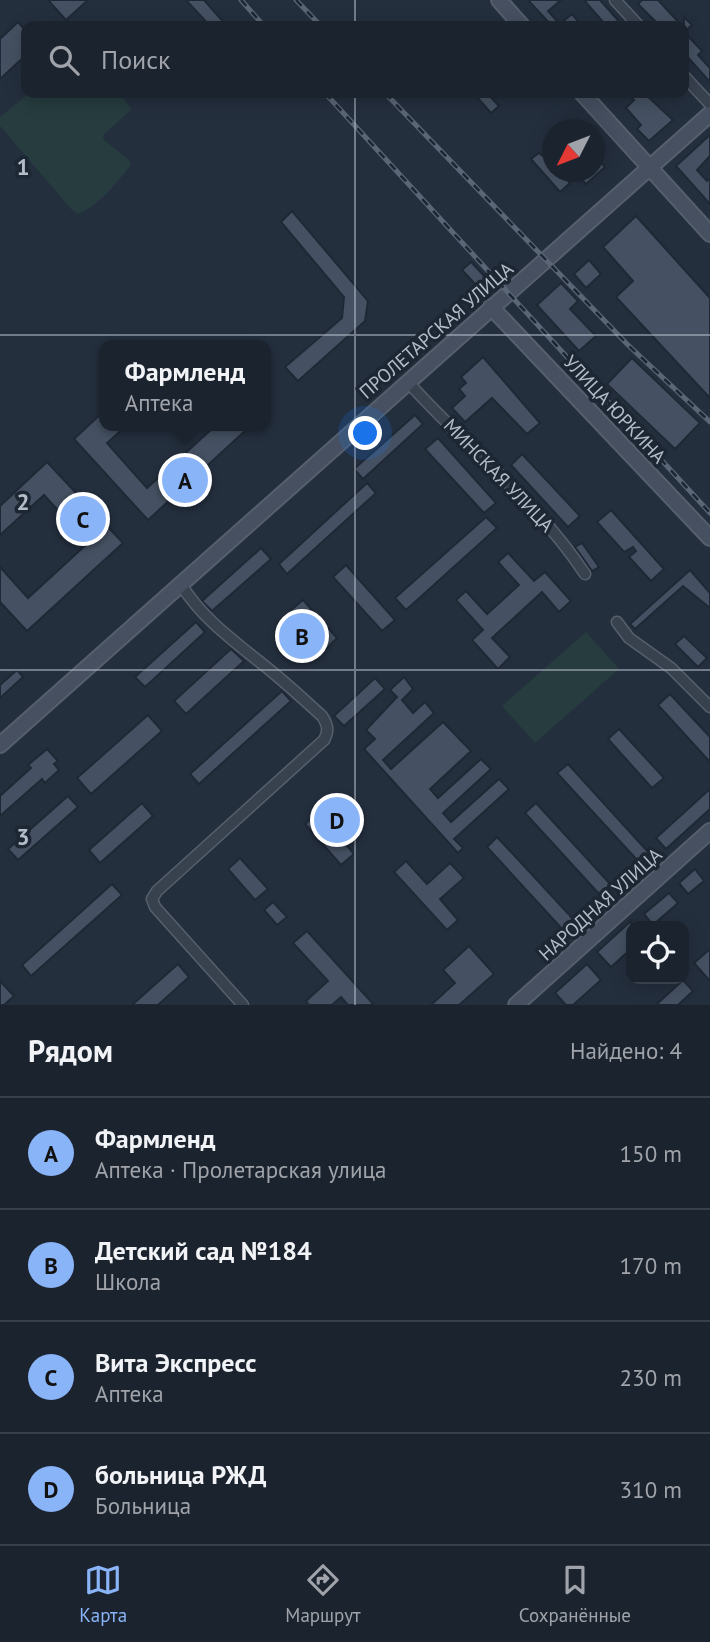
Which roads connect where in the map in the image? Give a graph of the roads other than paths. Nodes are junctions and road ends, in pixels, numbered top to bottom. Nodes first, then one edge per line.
1 (499, 0) edge
2 (615, 0) edge
3 (518, 21) edge
4 (634, 21) edge
5 (689, 81) edge
6 (587, 98) edge
7 (710, 104) edge
8 (710, 114) edge
9 (649, 167) junction
10 (710, 234) edge
11 (491, 307) junction
12 (407, 381) junction
13 (710, 538) edge
14 (585, 574) dead end
15 (180, 583) junction
16 (617, 622) dead end
17 (710, 707) edge
18 (0, 745) edge
19 (710, 831) edge
20 (243, 1005) edge
21 (516, 1005) edge

1 - 3 main road
2 - 4 street
5 - 7 street
6 - 9 main road
8 - 9 main road, ПРОЛЕТАРСКАЯ УЛИЦА
9 - 10 main road
9 - 11 main road, ПРОЛЕТАРСКАЯ УЛИЦА
11 - 12 main road, ПРОЛЕТАРСКАЯ УЛИЦА
11 - 13 main road, УЛИЦА ЮРКИНА
12 - 14 street, МИНСКАЯ УЛИЦА
12 - 15 main road, ПРОЛЕТАРСКАЯ УЛИЦА
15 - 18 main road, ПРОЛЕТАРСКАЯ УЛИЦА
15 - 20 street
16 - 17 street
19 - 21 main road, НАРОДНАЯ УЛИЦА

